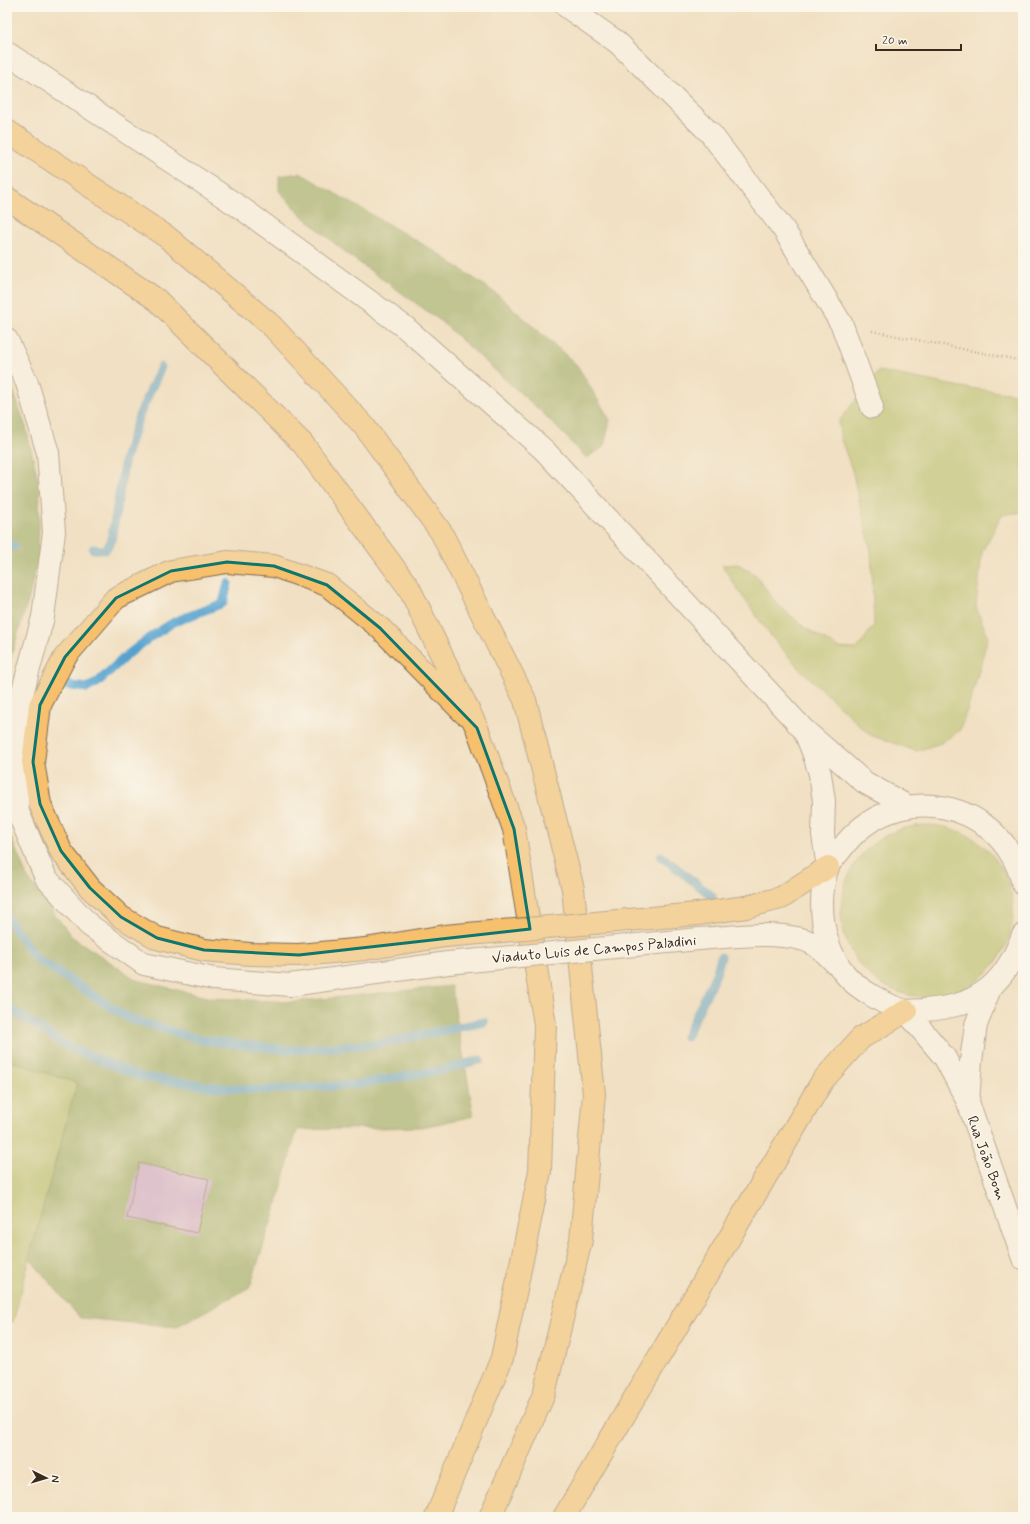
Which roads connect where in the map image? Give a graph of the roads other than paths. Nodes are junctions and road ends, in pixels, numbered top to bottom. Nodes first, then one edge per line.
1 (568, 7) edge
2 (7, 53) edge
3 (7, 131) edge
4 (7, 198) edge
5 (7, 340) edge
6 (872, 407) dead end
7 (477, 728) junction
8 (803, 729) junction
9 (907, 806) junction
10 (828, 867) junction
11 (1023, 884) edge
12 (1023, 935) edge
13 (846, 974) junction
14 (990, 988) junction
15 (906, 1011) junction
16 (968, 1102) junction
17 (1023, 1258) edge
18 (436, 1517) edge
19 (490, 1517) edge
20 (564, 1517) edge

1 - 6 street
2 - 8 street
3 - 19 highway
4 - 7 highway
5 - 13 street, Viaduto Luis de Campos Paladini, bridge
7 - 10 highway, bridge
7 - 18 highway
8 - 9 street
8 - 10 street
9 - 10 street
9 - 11 street
10 - 13 street
12 - 14 street
13 - 15 street
14 - 15 street
14 - 16 street
15 - 16 street, Rua João Bom
15 - 20 highway
16 - 17 street, Rua João Bom

